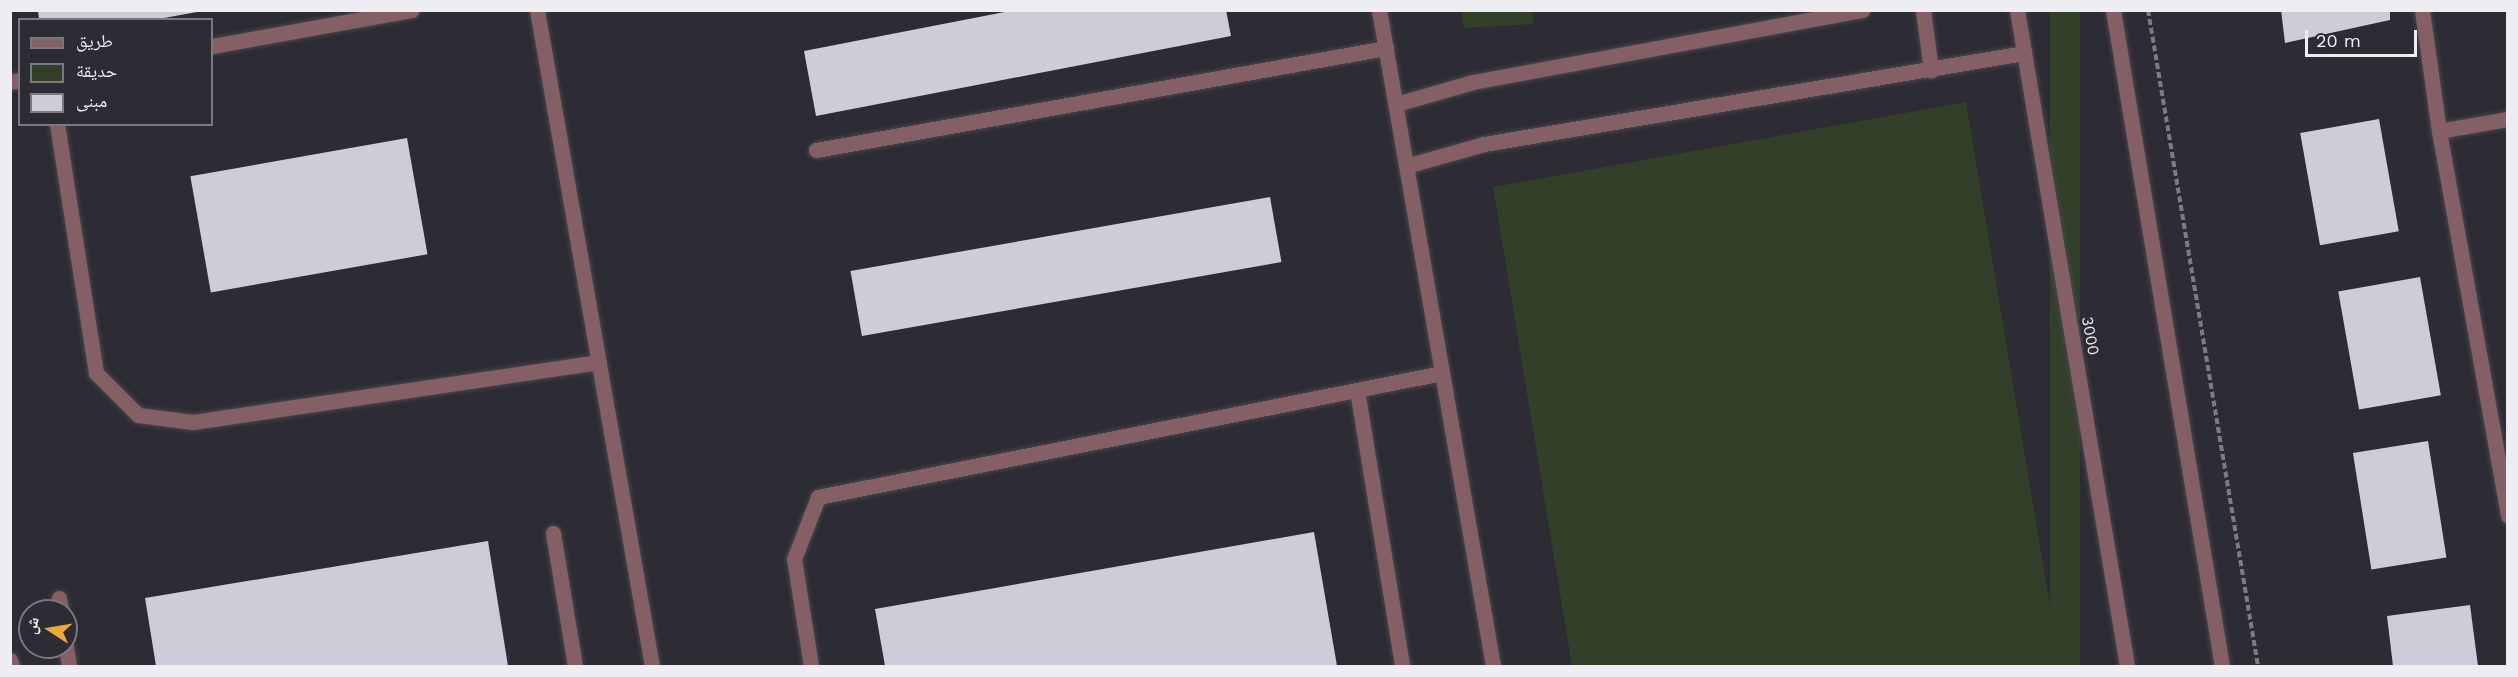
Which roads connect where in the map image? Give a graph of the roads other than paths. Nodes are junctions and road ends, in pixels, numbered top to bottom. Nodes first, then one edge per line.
1 (412, 10) edge
2 (537, 10) edge
3 (1379, 10) edge
4 (1862, 10) edge
5 (1923, 10) edge
6 (2017, 10) edge
7 (2113, 10) edge
8 (2422, 10) edge
9 (213, 46) edge
10 (1386, 48) junction
11 (2024, 53) junction
12 (1931, 70) junction
13 (1396, 104) junction
14 (2508, 119) edge
15 (57, 126) edge
16 (2439, 131) junction
17 (816, 150) dead end
18 (1406, 165) junction
19 (599, 362) junction
20 (1442, 373) junction
21 (1357, 390) junction
22 (2508, 516) edge
23 (554, 533) dead end
24 (10, 660) edge
25 (12, 666) edge
26 (575, 666) edge
27 (652, 666) edge
28 (811, 666) edge
29 (1402, 666) edge
30 (1493, 666) edge
31 (2127, 666) edge
32 (2222, 666) edge

1 - 9 street
2 - 19 street
3 - 10 street
4 - 13 street
5 - 12 street
6 - 11 street, 3000
7 - 32 street
8 - 16 street
10 - 13 street
10 - 17 street
11 - 12 street
11 - 31 street, 3000
12 - 18 street
13 - 18 street
14 - 16 street
15 - 19 street
16 - 22 street
18 - 20 street
19 - 27 street
20 - 21 street
20 - 30 street
21 - 28 street
21 - 29 street
23 - 26 street
24 - 25 street

